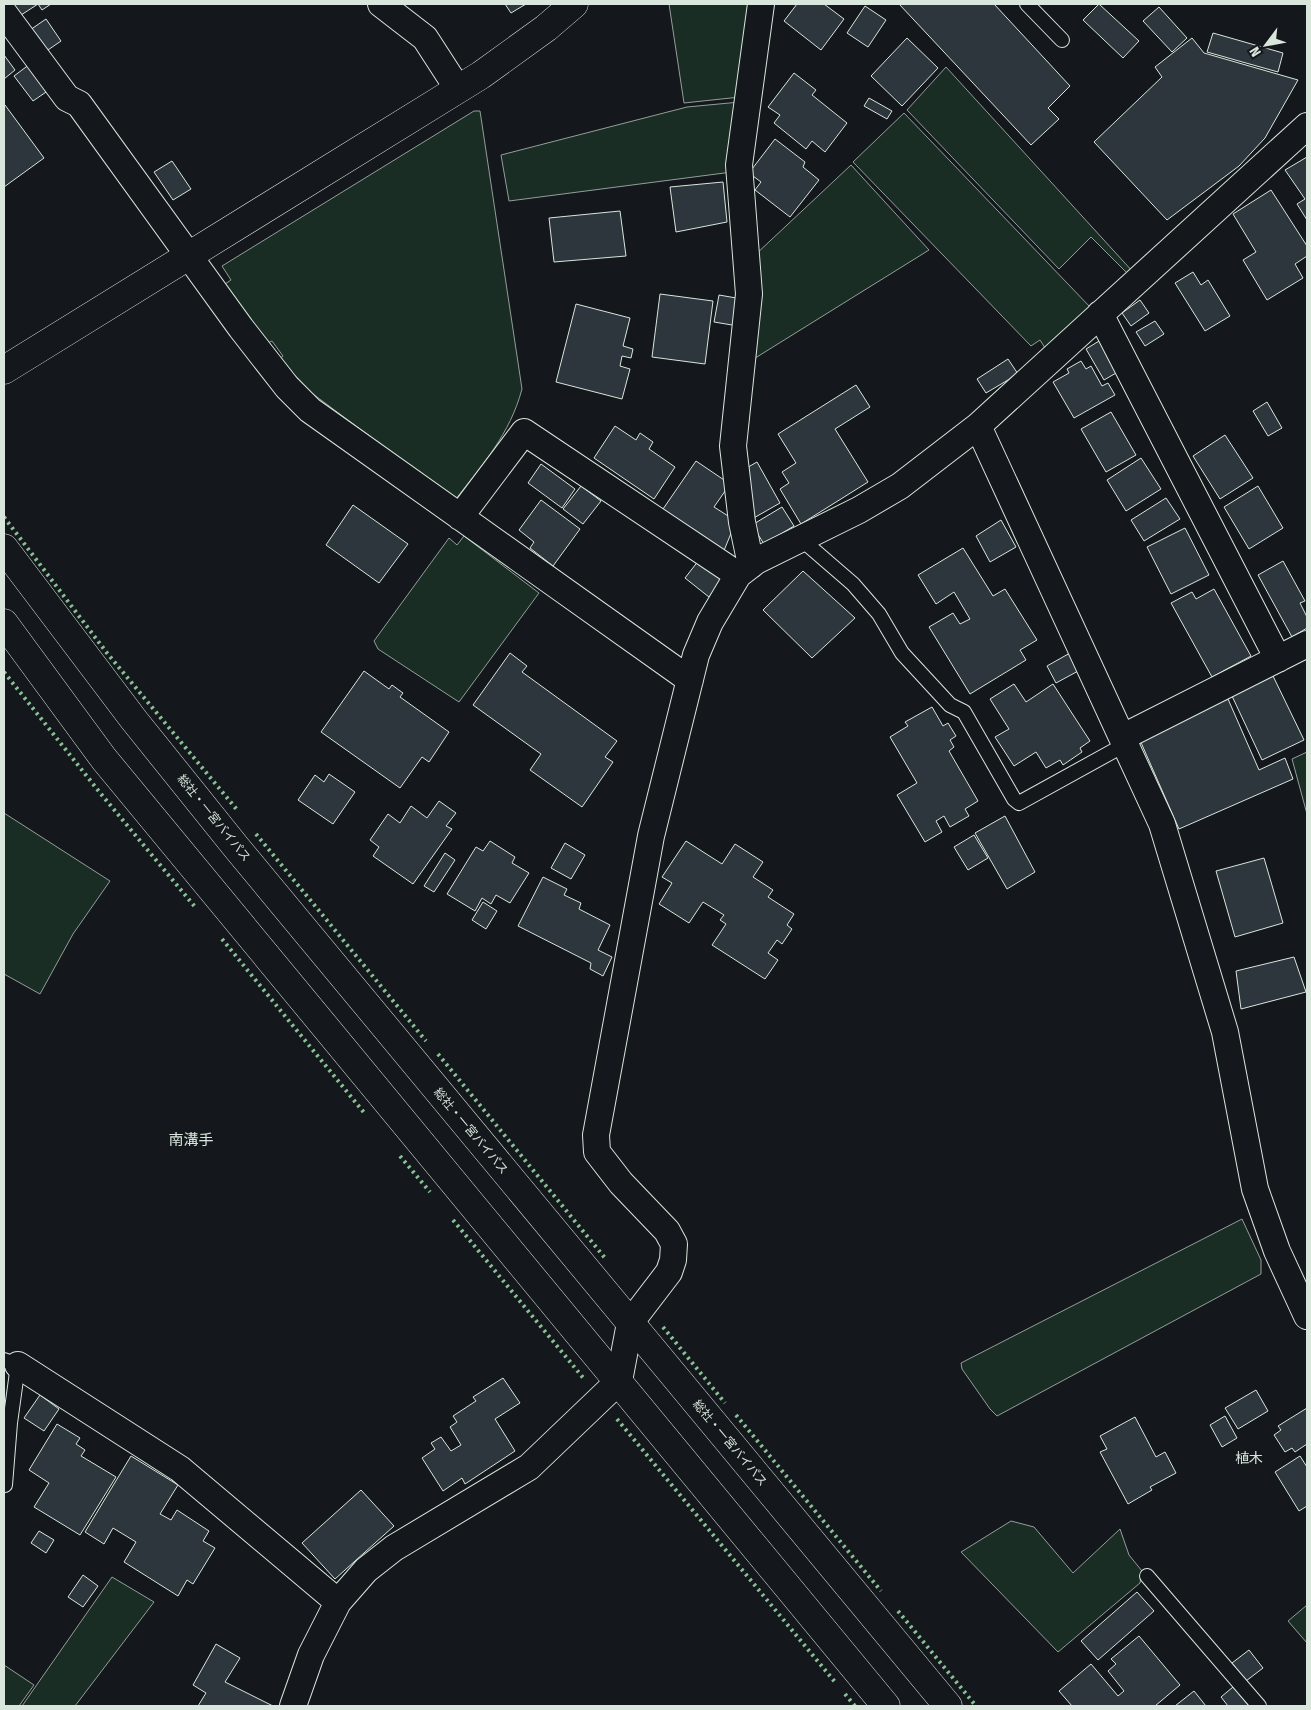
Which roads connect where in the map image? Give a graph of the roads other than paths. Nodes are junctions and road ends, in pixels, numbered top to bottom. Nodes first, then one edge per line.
1 (381, 4) edge
2 (574, 4) edge
3 (761, 4) edge
4 (1027, 4) edge
5 (4, 13) edge
6 (1062, 40) dead end
7 (458, 89) junction
8 (1307, 126) edge
9 (189, 256) junction
10 (1100, 314) junction
11 (4, 370) edge
12 (978, 426) junction
13 (460, 517) junction
14 (801, 539) junction
15 (4, 548) edge
16 (744, 570) junction
17 (4, 623) edge
18 (1307, 644) edge
19 (1278, 658) junction
20 (690, 680) junction
21 (1124, 740) junction
22 (1307, 1316) edge
23 (630, 1323) junction
24 (11, 1362) edge
25 (619, 1381) junction
26 (5, 1485) edge
27 (1147, 1576) dead end
28 (338, 1602) junction
29 (293, 1706) edge
30 (886, 1706) edge
31 (948, 1706) edge
32 (1259, 1706) edge

1 - 7 street
2 - 7 main road
3 - 16 street
4 - 6 lane
5 - 9 street
7 - 9 main road
8 - 10 street
9 - 11 main road
9 - 13 street
10 - 12 street
10 - 19 street
12 - 14 street
12 - 21 street
13 - 16 street
13 - 20 street
14 - 16 street
14 - 21 lane
15 - 23 main road, 総社・一宮バイパス
16 - 20 street
17 - 25 main road
18 - 19 street
19 - 21 street
20 - 23 street
21 - 22 street
23 - 25 street
23 - 31 main road, 総社・一宮バイパス
24 - 26 lane
24 - 28 street
25 - 28 street
25 - 30 main road
27 - 32 lane
28 - 29 street

